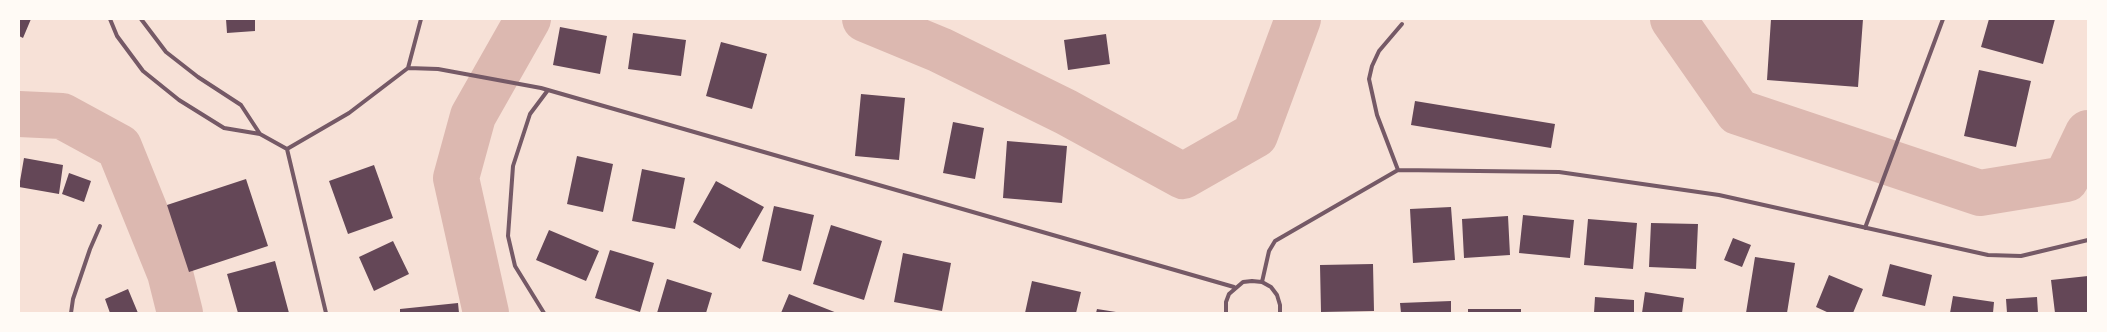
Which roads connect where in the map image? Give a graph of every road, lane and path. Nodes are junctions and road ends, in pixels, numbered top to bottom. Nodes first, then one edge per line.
1 (110, 19) edge
2 (141, 19) edge
3 (421, 19) edge
4 (1943, 19) edge
5 (1402, 24) dead end
6 (408, 68) junction
7 (548, 90) junction
8 (260, 134) junction
9 (287, 149) junction
10 (1398, 170) junction
11 (100, 226) dead end
12 (1865, 228) junction
13 (2088, 240) edge
14 (1262, 282) junction
15 (1234, 287) junction
16 (70, 313) edge
17 (326, 313) edge
18 (544, 313) edge
19 (1226, 313) edge
20 (1280, 313) edge

1 - 8 street
2 - 8 street
3 - 6 street
4 - 12 street
5 - 10 street
6 - 7 street
6 - 9 street
7 - 15 street
7 - 18 street
8 - 9 street
9 - 17 street
10 - 12 street
10 - 14 street
11 - 16 street
12 - 13 street
14 - 15 street
14 - 20 street
15 - 19 street

